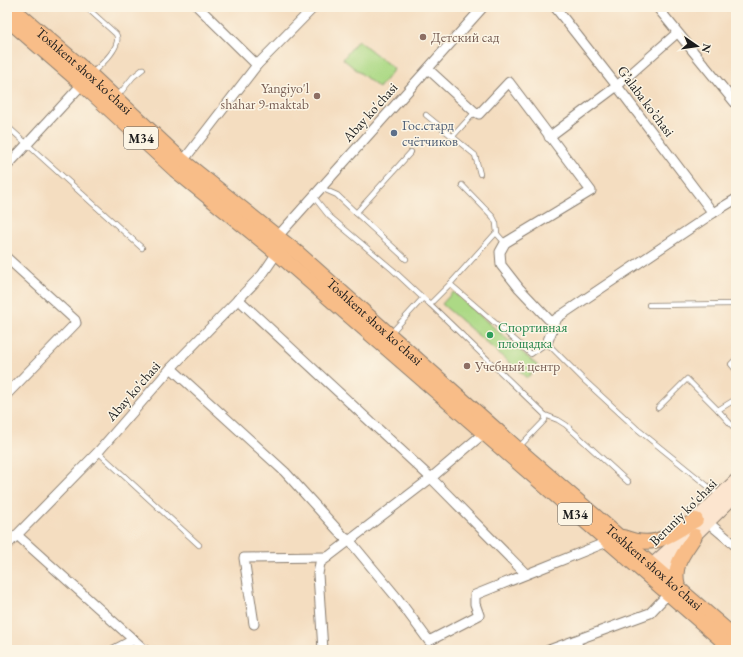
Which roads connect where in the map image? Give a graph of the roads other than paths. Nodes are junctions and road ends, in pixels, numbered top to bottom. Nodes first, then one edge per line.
1 (11, 7) edge
2 (86, 7) edge
3 (198, 7) edge
4 (314, 7) edge
5 (483, 7) edge
6 (555, 7) edge
7 (658, 7) edge
8 (7, 20) edge
9 (677, 32) junction
10 (257, 65) junction
11 (143, 69) dead end
12 (428, 69) junction
13 (87, 80) junction
14 (617, 86) junction
15 (116, 99) junction
16 (736, 104) edge
17 (474, 112) junction
18 (426, 115) dead end
19 (7, 126) edge
20 (453, 136) junction
21 (549, 137) junction
22 (27, 144) junction
23 (411, 152) dead end
24 (183, 161) junction
25 (7, 166) edge
26 (480, 174) dead end
27 (462, 185) dead end
28 (321, 188) junction
29 (314, 197) junction
30 (736, 199) edge
31 (356, 213) junction
32 (713, 213) junction
33 (497, 234) junction
34 (505, 243) junction
35 (278, 245) junction
36 (142, 248) dead end
37 (7, 258) edge
38 (406, 259) dead end
39 (450, 284) junction
40 (423, 298) junction
41 (238, 299) junction
42 (430, 304) junction
43 (736, 304) edge
44 (649, 305) dead end
45 (554, 325) junction
46 (390, 335) junction
47 (547, 343) junction
48 (736, 359) edge
49 (171, 368) junction
50 (736, 370) edge
51 (7, 394) edge
52 (736, 399) edge
53 (658, 408) dead end
54 (718, 410) junction
55 (545, 416) junction
56 (736, 430) edge
57 (484, 433) junction
58 (98, 452) junction
59 (514, 453) junction
60 (431, 478) junction
61 (736, 480) edge
62 (628, 482) dead end
63 (728, 498) edge
64 (701, 519) junction
65 (17, 535) junction
66 (695, 536) junction
67 (612, 539) junction
68 (349, 540) junction
69 (7, 545) edge
70 (200, 545) dead end
71 (736, 546) edge
72 (328, 557) junction
73 (652, 572) junction
74 (526, 574) junction
75 (673, 591) junction
76 (254, 624) dead end
77 (736, 638) edge
78 (133, 640) junction
79 (574, 641) junction
80 (724, 644) edge
81 (114, 650) edge
82 (145, 650) edge
83 (323, 650) edge
84 (549, 650) edge
85 (581, 650) edge

1 - 13 main road, Toshkent shox ko'chasi / M34
2 - 13 lane
3 - 10 street
4 - 10 street
5 - 12 street, Abay ko'chasi
6 - 14 street, G’alaba ko’chasi
7 - 9 street
8 - 13 main road, Toshkent shox ko'chasi / M34
9 - 14 street
9 - 16 street
10 - 24 street
11 - 15 lane
12 - 17 street
12 - 28 street, Abay ko'chasi
13 - 15 main road, Toshkent shox ko'chasi / M34
13 - 22 street
13 - 35 main road, Toshkent shox ko'chasi / M34
14 - 21 street
14 - 32 street, G’alaba ko’chasi
15 - 24 main road, Toshkent shox ko'chasi / M34
17 - 20 lane
17 - 21 street
18 - 20 lane
19 - 22 lane
20 - 26 lane
21 - 34 street
22 - 25 street
22 - 36 lane
23 - 31 lane
24 - 35 main road, Toshkent shox ko'chasi / M34
27 - 33 lane
28 - 29 street, Abay ko'chasi
28 - 31 lane
29 - 35 street, Abay ko'chasi
29 - 40 lane
30 - 32 street
31 - 38 lane
32 - 45 street
33 - 34 lane
33 - 39 lane
34 - 45 street
35 - 41 street, Abay ko'chasi
35 - 46 main road, Toshkent shox ko'chasi / M34
35 - 57 main road, M34
37 - 51 street
39 - 42 lane
39 - 47 lane
40 - 42 lane
40 - 46 lane
41 - 49 street, Abay ko'chasi
41 - 60 street
42 - 55 lane
43 - 44 lane
45 - 47 street
46 - 59 main road, Toshkent shox ko'chasi / M34
47 - 63 lane
48 - 50 lane
49 - 58 street, Abay ko'chasi
49 - 68 street
52 - 54 lane
53 - 54 lane
54 - 56 lane
55 - 59 lane
55 - 62 lane
57 - 59 main road, Toshkent shox ko'chasi / M34
57 - 60 street
58 - 65 street, Abay ko'chasi
58 - 70 lane
59 - 67 main road, Toshkent shox ko'chasi / M34
60 - 68 street
60 - 74 street
61 - 63 main road, Beruniy ko'chasi
63 - 64 main road, Beruniy ko'chasi
64 - 66 main road, Beruniy ko'chasi
64 - 67 main road
64 - 71 street
64 - 73 main road, Beruniy ko'chasi
65 - 69 street, Abay ko'chasi
65 - 78 street
66 - 73 main road, Beruniy ko'chasi
66 - 75 main road
67 - 73 main road, Toshkent shox ko'chasi / M34
67 - 74 street
68 - 72 street
68 - 74 street
72 - 76 street
72 - 83 street
73 - 75 main road, Toshkent shox ko'chasi / M34
75 - 77 main road, Toshkent shox ko'chasi / M34
75 - 79 street
75 - 80 main road, Toshkent shox ko'chasi / M34
78 - 81 street
78 - 82 street
79 - 84 street
79 - 85 street

